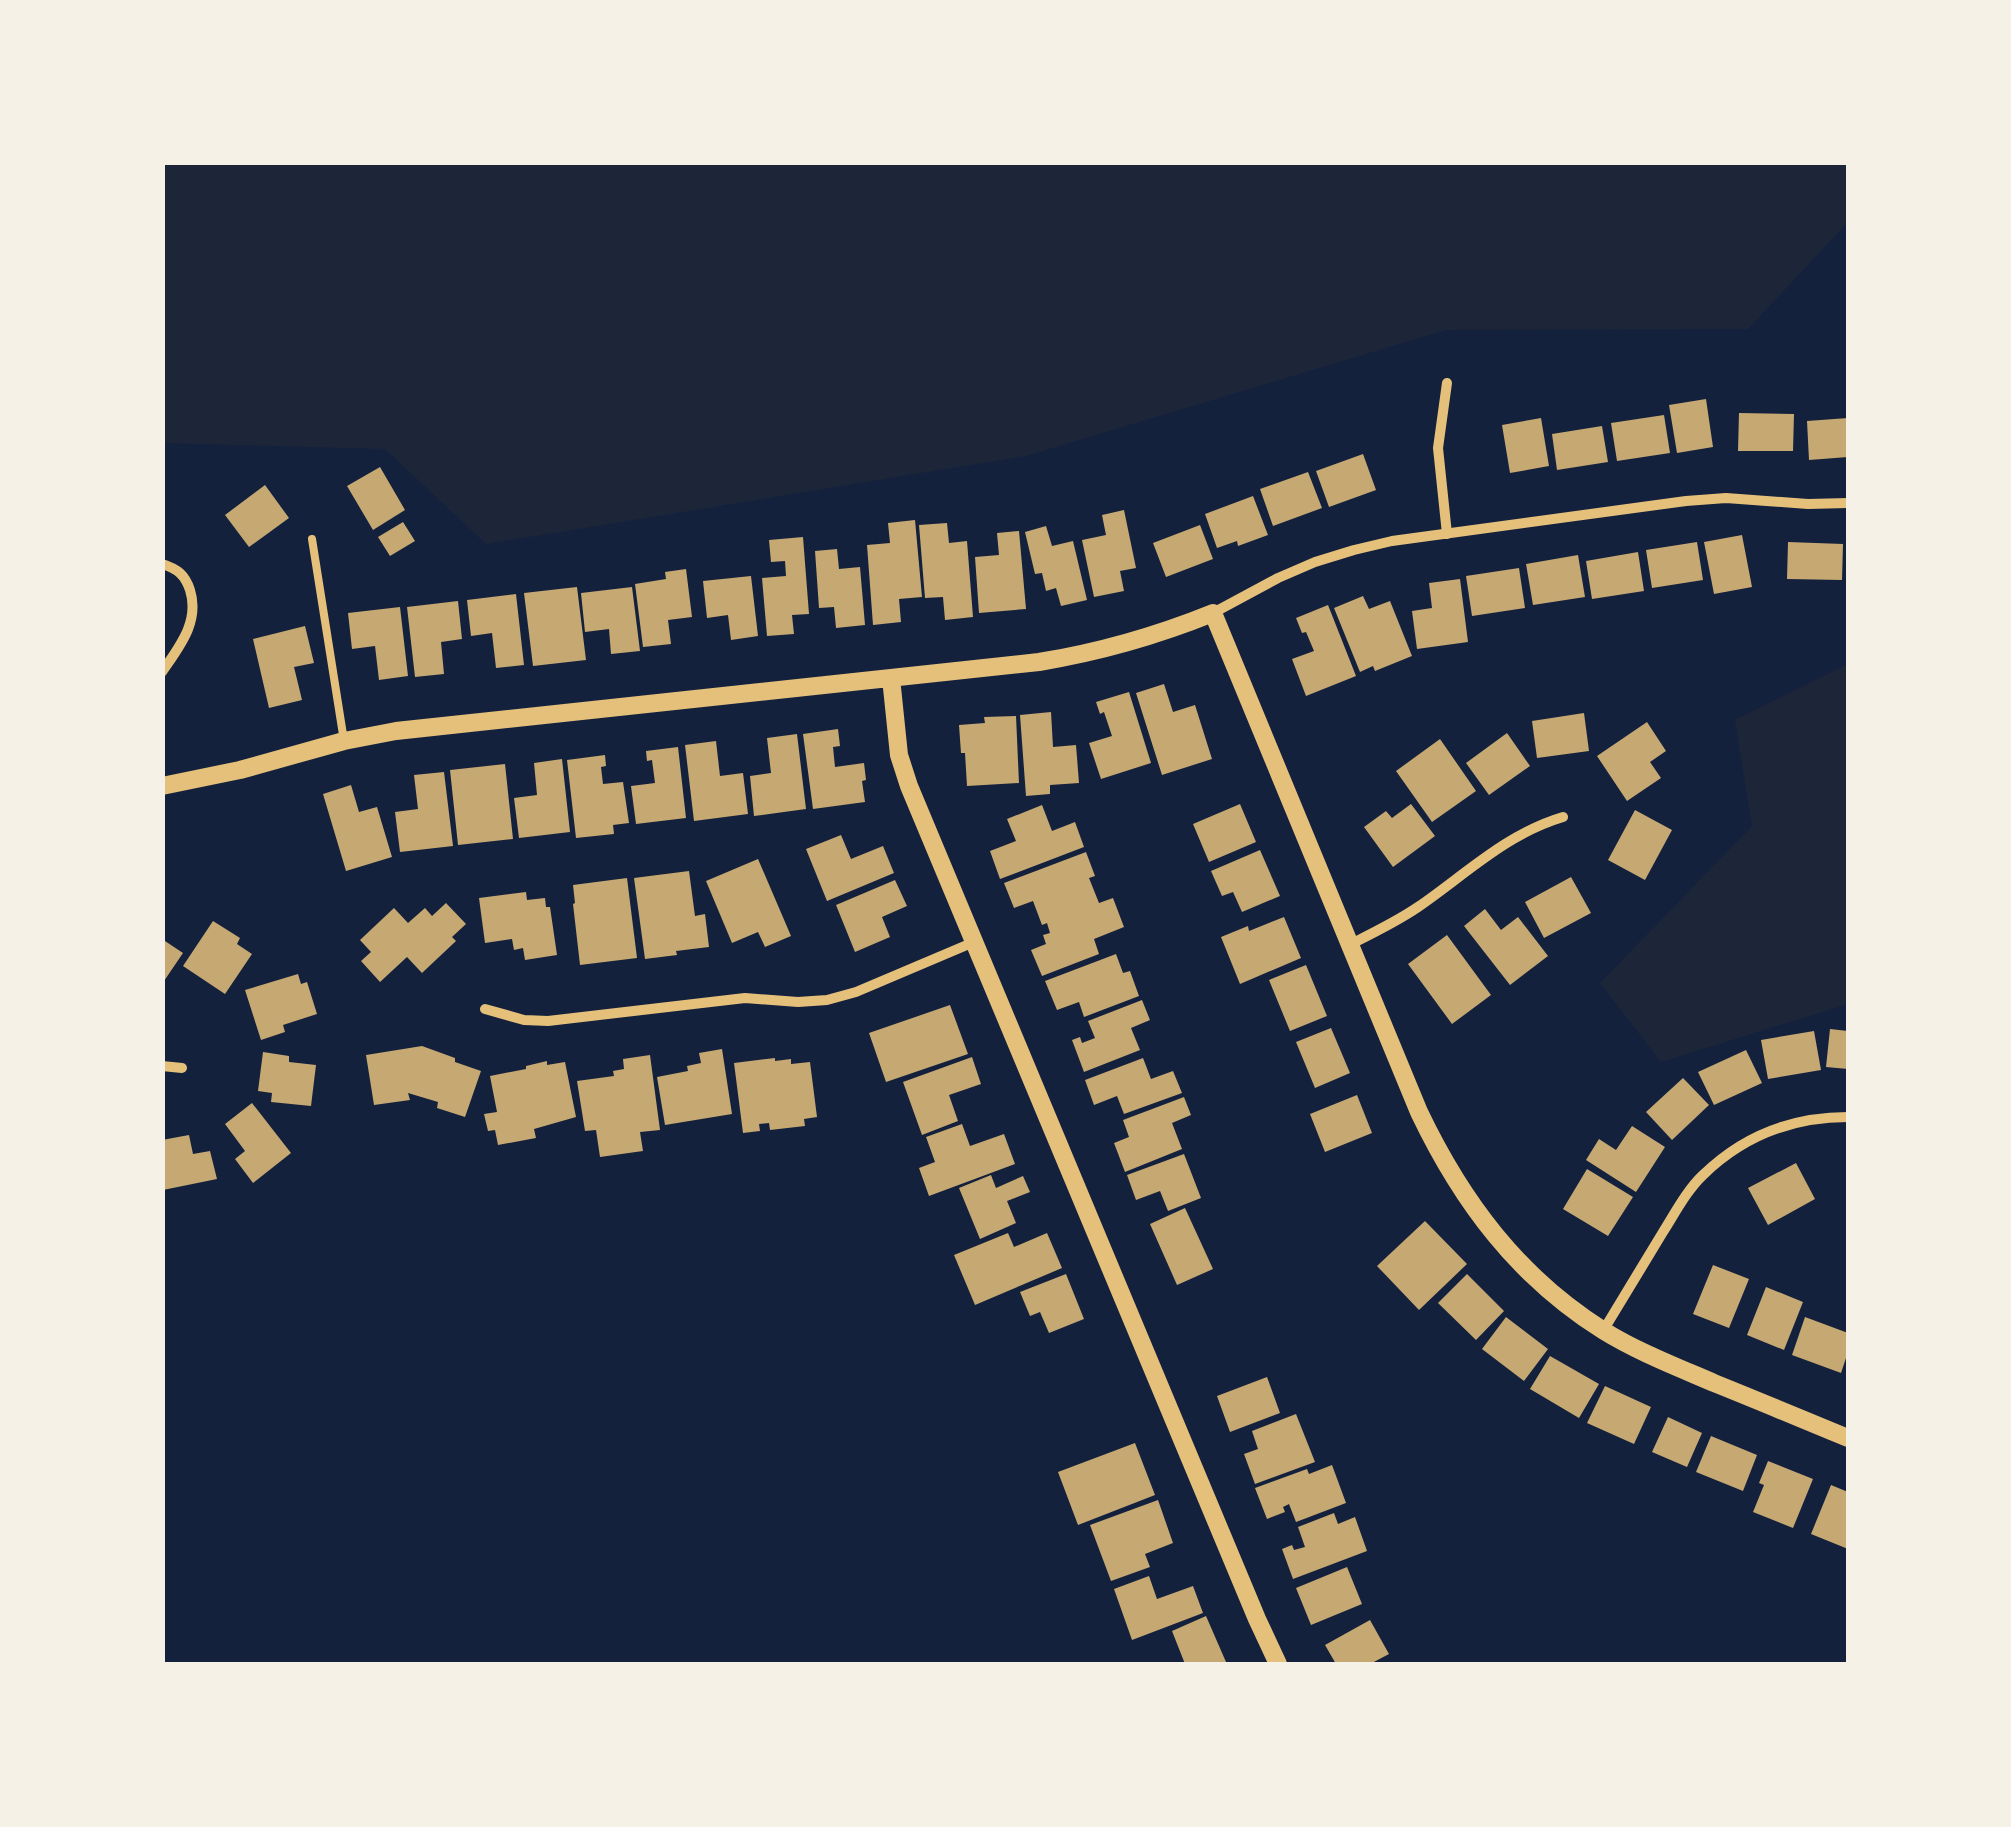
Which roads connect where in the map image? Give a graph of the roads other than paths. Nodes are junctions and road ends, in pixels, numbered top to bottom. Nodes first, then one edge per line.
1 (1446, 383) dead end
2 (1848, 503) edge
3 (1448, 534) junction
4 (312, 539) dead end
5 (162, 564) edge
6 (1213, 613) junction
7 (162, 672) edge
8 (891, 678) junction
9 (344, 741) junction
10 (162, 786) edge
11 (1563, 817) dead end
12 (974, 942) junction
13 (1349, 944) junction
14 (485, 1009) dead end
15 (162, 1066) edge
16 (182, 1068) dead end
17 (1848, 1117) edge
18 (1604, 1331) junction
19 (1848, 1438) edge
20 (1278, 1664) edge

1 - 3 street
2 - 3 street
3 - 6 street
4 - 9 lane
5 - 7 street
6 - 8 street
6 - 13 street
8 - 9 street
8 - 12 street
9 - 10 street
11 - 13 street
12 - 14 street
12 - 20 street
13 - 18 street
15 - 16 street
17 - 18 street
18 - 19 street

